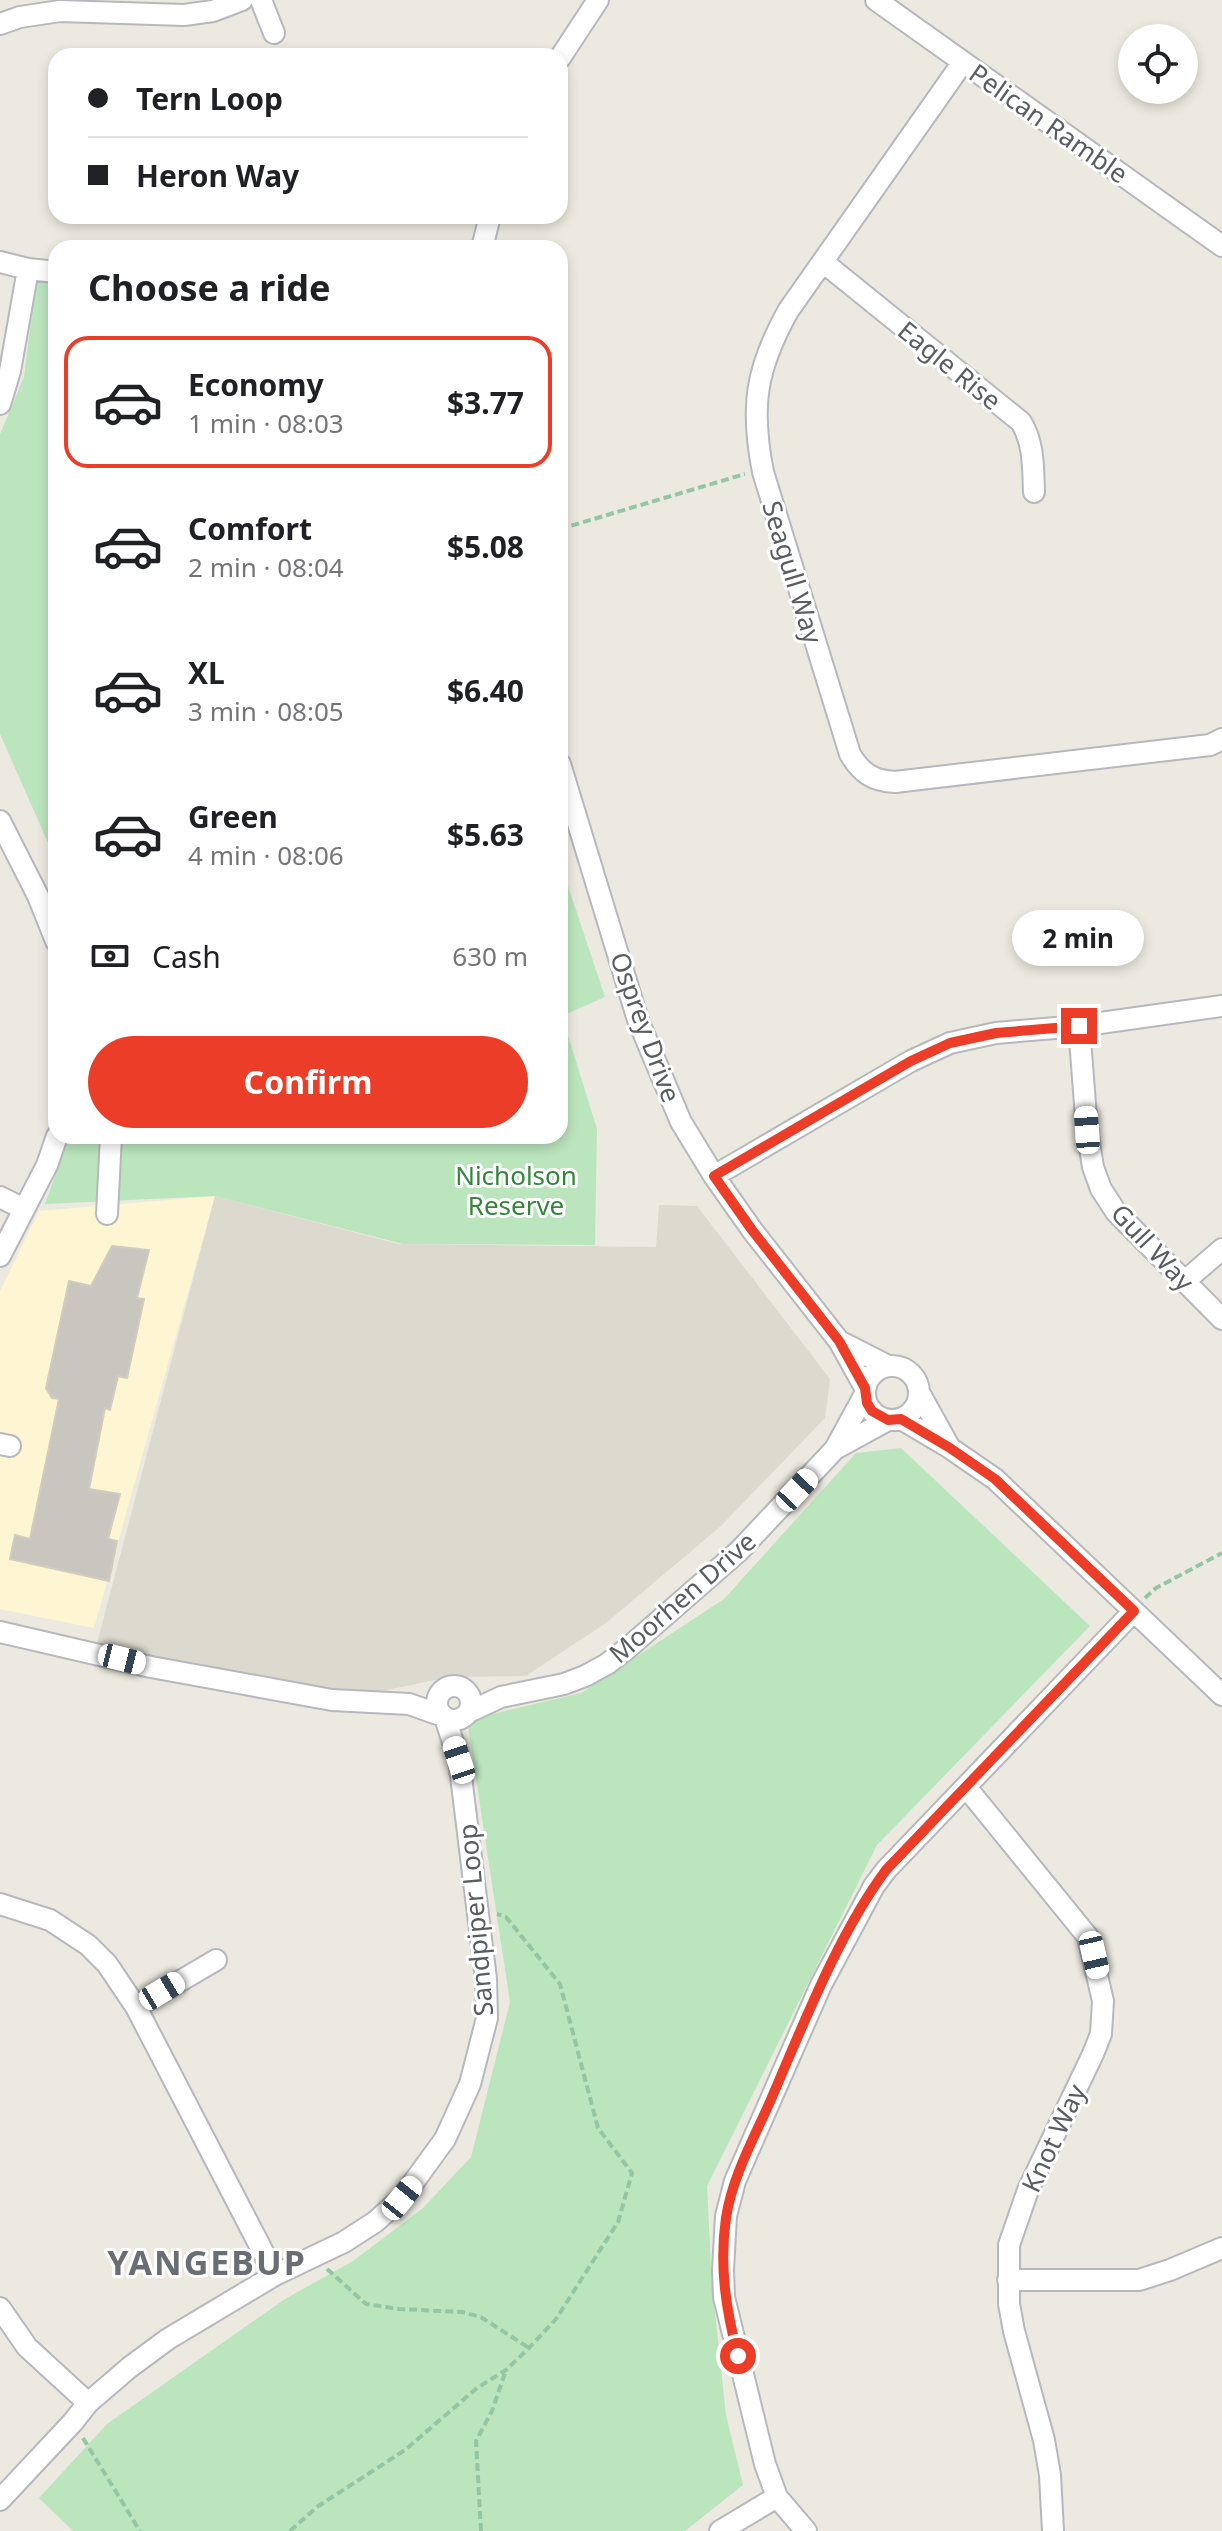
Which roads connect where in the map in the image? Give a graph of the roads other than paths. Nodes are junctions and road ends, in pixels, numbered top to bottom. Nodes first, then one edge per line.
1 (242, 0) edge
2 (261, 0) edge
3 (598, 0) edge
4 (876, 0) edge
5 (109, 6) edge
6 (0, 24) edge
7 (274, 33) dead end
8 (567, 48) edge
9 (963, 62) junction
10 (1222, 246) edge
11 (0, 262) edge
12 (823, 262) junction
13 (28, 269) junction
14 (48, 271) edge
15 (0, 404) edge
16 (1034, 492) dead end
17 (1222, 739) edge
18 (568, 790) edge
19 (0, 821) edge
20 (48, 921) edge
21 (1222, 1006) edge
22 (1079, 1026) junction
23 (54, 1144) edge
24 (111, 1144) edge
25 (714, 1176) junction
26 (0, 1197) edge
27 (24, 1209) junction
28 (107, 1214) dead end
29 (1222, 1249) edge
30 (0, 1256) edge
31 (1185, 1281) junction
32 (1222, 1319) edge
33 (839, 1341) junction
34 (888, 1366) junction
35 (865, 1391) junction
36 (920, 1394) junction
37 (894, 1420) junction
38 (950, 1448) junction
39 (835, 1449) junction
40 (1134, 1611) junction
41 (0, 1632) edge
42 (439, 1693) junction
43 (1222, 1695) edge
44 (409, 1704) junction
45 (458, 1711) junction
46 (966, 1787) junction
47 (0, 1904) edge
48 (216, 1960) dead end
49 (136, 2007) junction
50 (1222, 2248) edge
51 (275, 2275) junction
52 (1008, 2280) junction
53 (0, 2308) edge
54 (88, 2403) junction
55 (777, 2497) junction
56 (0, 2500) edge
57 (720, 2531) edge
58 (806, 2531) edge
59 (1053, 2531) edge

1 - 5 street
2 - 7 street
3 - 8 street
4 - 9 street, Pelican Ramble
5 - 6 street
9 - 10 street, Pelican Ramble
9 - 12 street, Seagull Way
11 - 13 street
12 - 16 street, Eagle Rise
12 - 17 street, Seagull Way
13 - 14 street
13 - 15 street
18 - 25 street, Osprey Drive
19 - 20 street
21 - 22 street
22 - 25 street
22 - 31 street, Gull Way
23 - 27 street
24 - 28 street
25 - 33 street, Osprey Drive
26 - 27 street
27 - 30 street
29 - 31 street
31 - 32 street, Gull Way
33 - 34 street, Osprey Drive
33 - 35 street, Osprey Drive
34 - 35 street
34 - 36 street
35 - 37 street
35 - 39 street, Moorhen Drive
36 - 37 street
36 - 38 street
37 - 38 street
37 - 39 street, Moorhen Drive
38 - 40 street
39 - 45 street, Moorhen Drive
40 - 43 street
40 - 46 street
41 - 44 street
42 - 44 street
42 - 45 street, Sandpiper Loop
42 - 45 street
44 - 45 street
45 - 51 street, Sandpiper Loop
46 - 52 street, Knot Way
46 - 55 street
47 - 49 street
48 - 49 street
49 - 51 street
50 - 52 street
51 - 54 street, Sandpiper Loop
52 - 59 street, Knot Way
53 - 54 street
54 - 56 street, Sandpiper Loop
55 - 57 street
55 - 58 street

